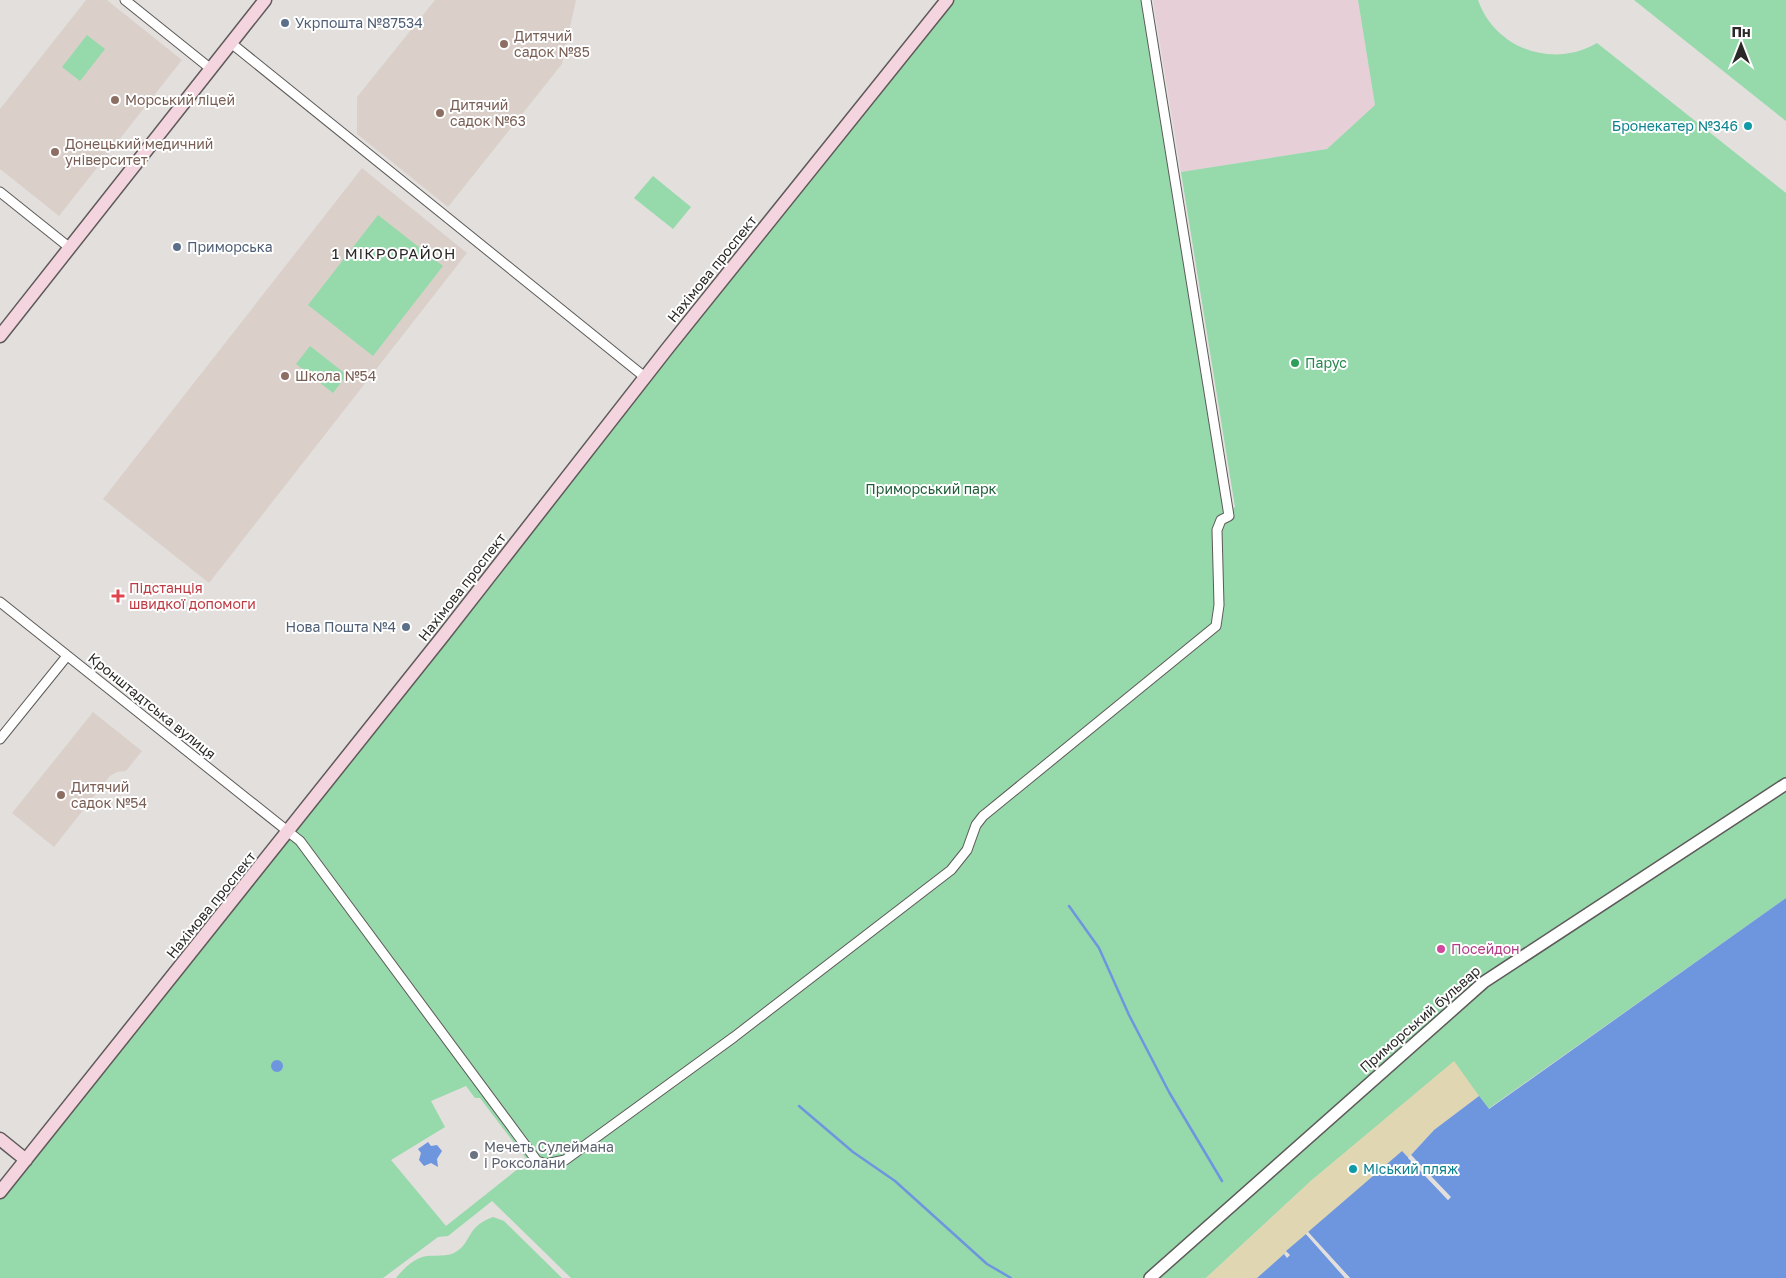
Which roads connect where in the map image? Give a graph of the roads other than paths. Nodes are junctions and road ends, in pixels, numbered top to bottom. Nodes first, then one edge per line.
1 (124, 0) edge
2 (265, 0) edge
3 (1146, 0) edge
4 (945, 1) edge
5 (231, 43) junction
6 (211, 69) junction
7 (0, 192) edge
8 (70, 248) junction
9 (0, 336) edge
10 (646, 378) junction
11 (0, 602) edge
12 (67, 656) junction
13 (0, 740) edge
14 (1786, 784) edge
15 (287, 832) junction
16 (0, 1139) edge
17 (26, 1160) junction
18 (0, 1192) edge
19 (1150, 1278) edge

1 - 6 street
2 - 5 main road
3 - 15 street, Кронштадтська вулиця
4 - 10 main road, Нахімова проспект
5 - 6 main road
5 - 10 street
6 - 8 main road
7 - 8 street
8 - 9 main road
10 - 15 main road, Нахімова проспект
11 - 12 street, Кронштадтська вулиця
12 - 13 street
12 - 15 street, Кронштадтська вулиця
14 - 19 street, Приморський бульвар
15 - 17 main road, Нахімова проспект
16 - 17 main road
17 - 18 main road, Нахімова проспект

